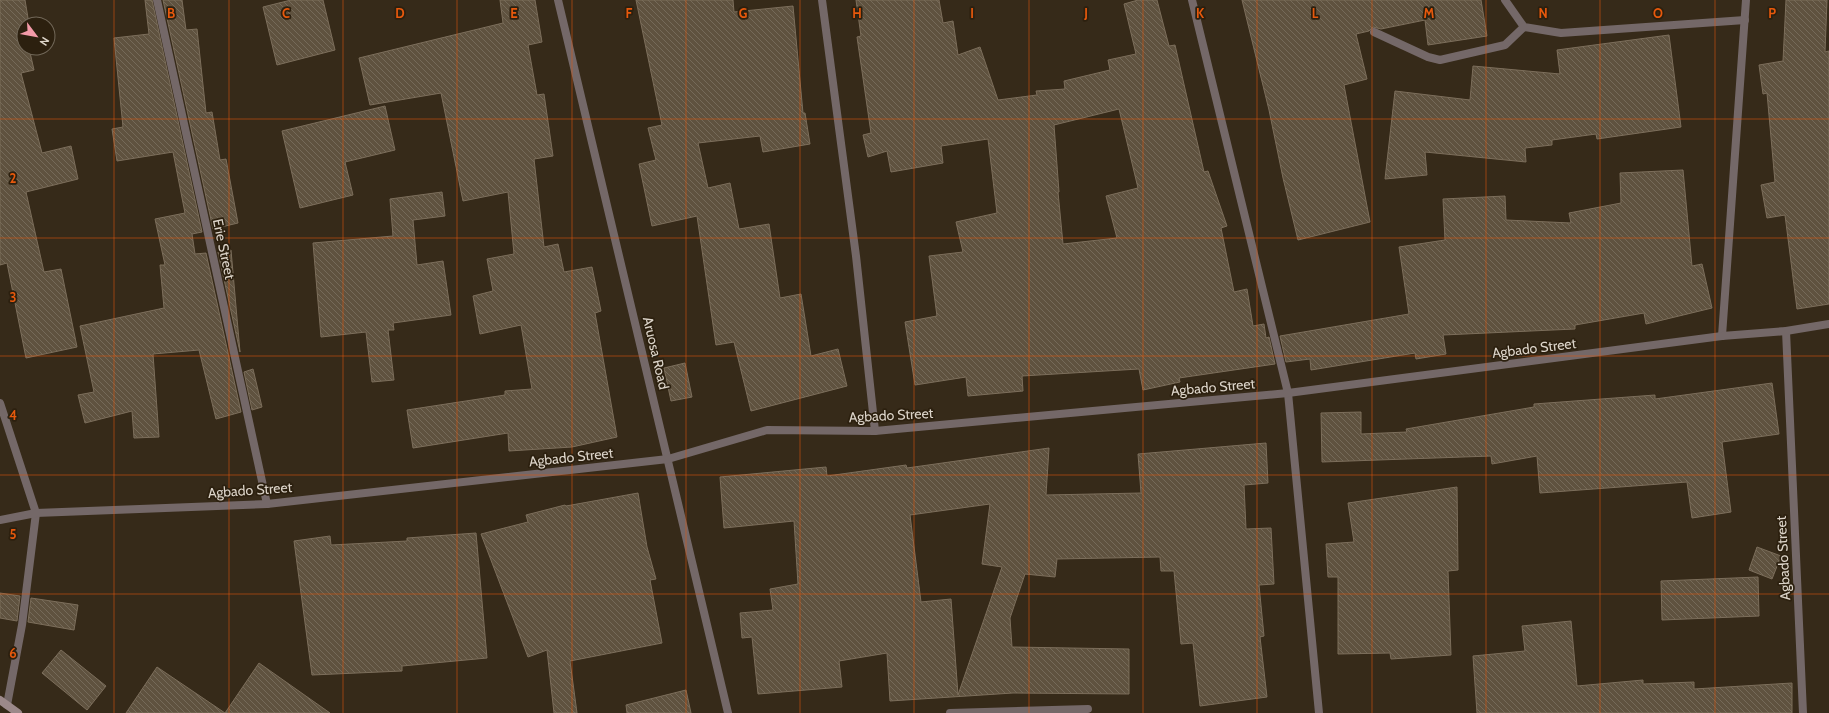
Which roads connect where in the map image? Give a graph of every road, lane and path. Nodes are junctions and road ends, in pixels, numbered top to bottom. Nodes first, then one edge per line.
1 (157, 0) edge
2 (558, 0) edge
3 (822, 0) edge
4 (1192, 0) edge
5 (1505, 0) edge
6 (1746, 0) edge
7 (1745, 20) junction
8 (1524, 27) junction
9 (1374, 32) dead end
10 (1829, 324) edge
11 (1786, 330) junction
12 (1722, 336) junction
13 (1288, 393) junction
14 (0, 403) edge
15 (875, 431) junction
16 (668, 460) junction
17 (267, 504) junction
18 (36, 513) junction
19 (0, 520) edge
20 (3, 703) edge
21 (1088, 709) dead end
22 (18, 713) edge
23 (728, 713) edge
24 (950, 713) edge
25 (1320, 713) edge
26 (1803, 713) edge

1 - 17 street, Erie Street
2 - 16 street, Aruosa Road
3 - 15 street
4 - 13 street
5 - 8 street
6 - 7 street
7 - 8 street
7 - 12 street
8 - 9 street
10 - 11 street, Agbado Street
11 - 12 street, Agbado Street
11 - 26 street, Agbado Street
12 - 13 street, Agbado Street
13 - 15 street, Agbado Street
13 - 25 street
14 - 18 street
15 - 16 street, Agbado Street
16 - 17 street, Agbado Street
16 - 23 street, Aruosa Road
17 - 18 street, Agbado Street
18 - 19 street, Agbado Street
18 - 20 street
20 - 22 street
21 - 24 street

